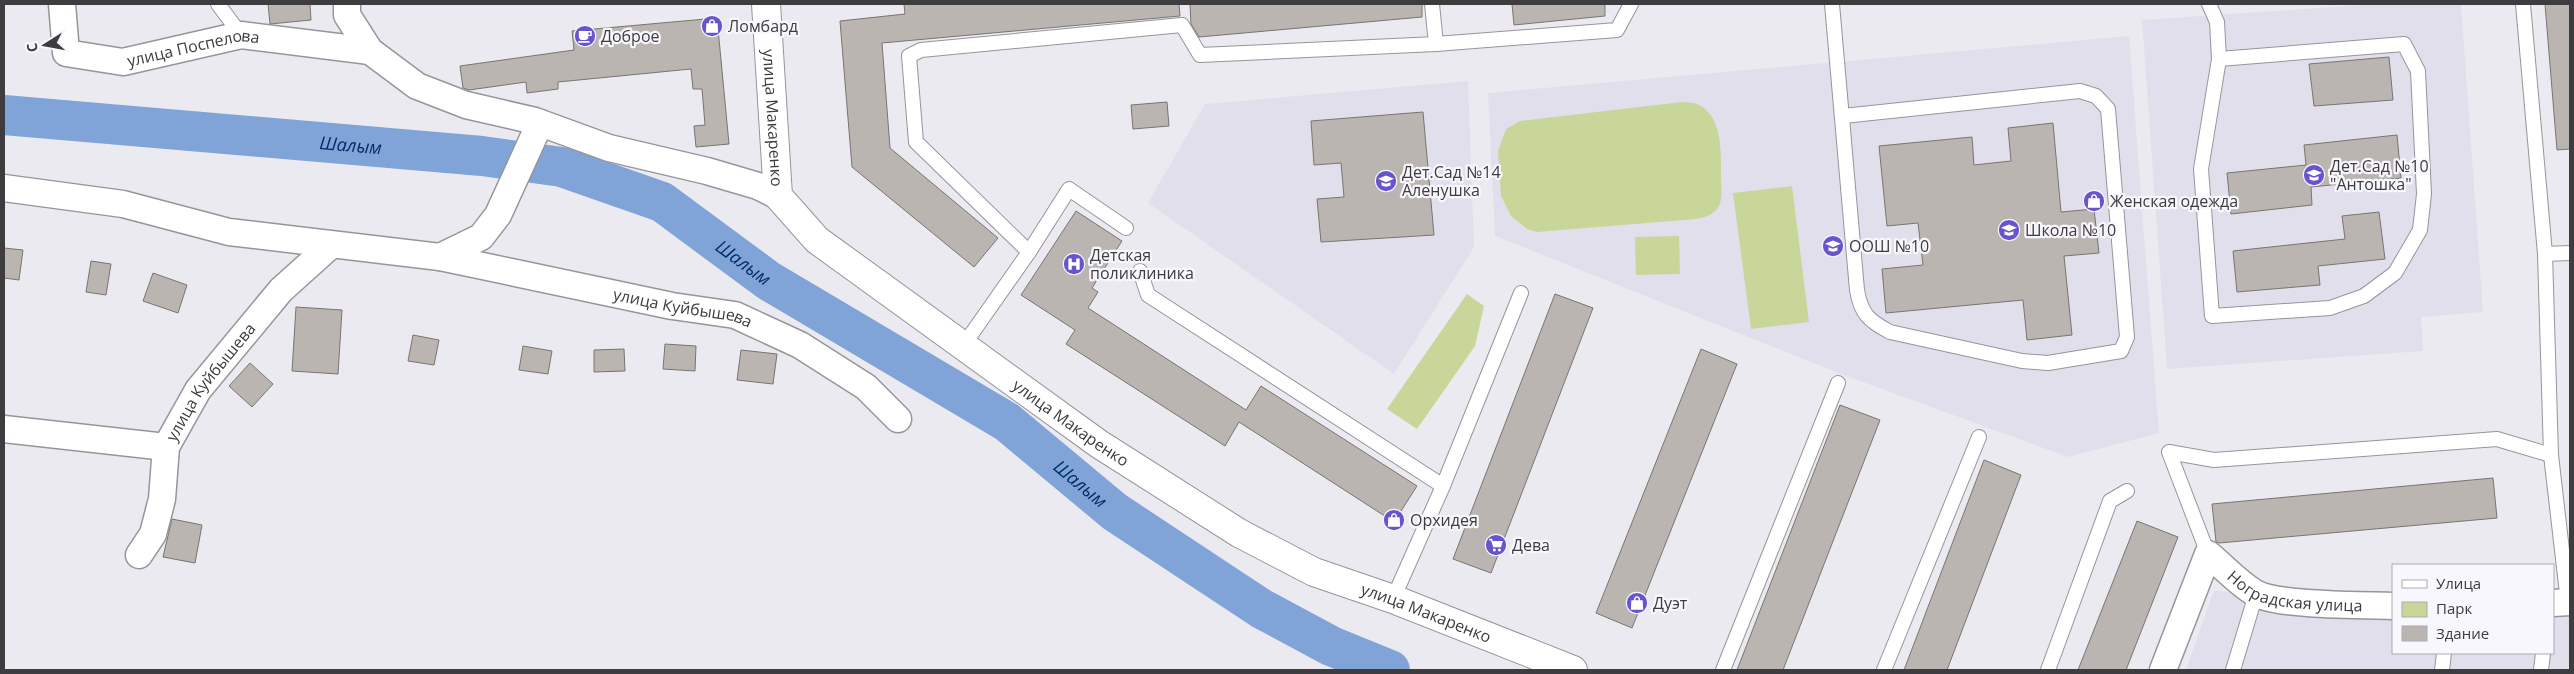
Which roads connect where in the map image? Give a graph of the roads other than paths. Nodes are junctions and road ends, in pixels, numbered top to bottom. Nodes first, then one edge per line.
1 (62, 4) edge
2 (218, 4) edge
3 (766, 4) edge
4 (1432, 4) edge
5 (1631, 4) edge
6 (1832, 4) edge
7 (2209, 4) edge
8 (2524, 4) edge
9 (347, 9) edge
10 (241, 35) junction
11 (1436, 44) junction
12 (370, 51) junction
13 (2219, 58) junction
14 (1843, 116) junction
15 (540, 123) junction
16 (4, 188) edge
17 (778, 196) junction
18 (1126, 228) dead end
19 (331, 245) junction
20 (1030, 252) junction
21 (2570, 253) edge
22 (2545, 254) junction
23 (440, 257) junction
24 (1140, 272) dead end
25 (1521, 293) dead end
26 (962, 346) junction
27 (1838, 383) dead end
28 (898, 419) dead end
29 (4, 429) edge
30 (1979, 437) dead end
31 (166, 448) junction
32 (2551, 455) junction
33 (1443, 486) junction
34 (2127, 491) dead end
35 (2208, 554) junction
36 (138, 555) dead end
37 (2256, 594) junction
38 (1393, 600) junction
39 (2564, 602) edge
40 (2392, 606) edge
41 (2444, 654) edge
42 (2543, 654) edge
43 (1573, 670) edge
44 (1723, 670) edge
45 (1884, 670) edge
46 (2048, 670) edge
47 (2163, 670) edge
48 (2232, 670) edge
49 (2442, 670) edge
50 (2540, 670) edge

1 - 10 street, улица Поспелова
2 - 10 lane
3 - 17 street, улица Макаренко
4 - 11 lane
5 - 11 lane
6 - 14 lane
7 - 13 lane
8 - 22 lane
9 - 12 street
10 - 12 street, улица Поспелова
11 - 20 lane
12 - 15 street
13 - 13 lane
14 - 14 lane
15 - 17 street
15 - 23 street
16 - 19 street, улица Куйбышева
17 - 26 street, улица Макаренко
18 - 20 lane
19 - 23 street, улица Куйбышева
19 - 31 street, улица Куйбышева
20 - 26 lane
21 - 22 lane
22 - 32 lane
23 - 28 street, улица Куйбышева
24 - 33 lane
25 - 33 lane
26 - 38 street, улица Макаренко
27 - 44 lane
29 - 31 street, улица Куйбышева
30 - 45 lane
31 - 36 street
32 - 35 lane
32 - 39 lane
33 - 38 lane
34 - 46 lane
35 - 37 street, Ноградская улица
35 - 47 street
37 - 40 street, Ноградская улица
37 - 48 lane
38 - 43 street, улица Макаренко
41 - 49 lane
42 - 50 lane

